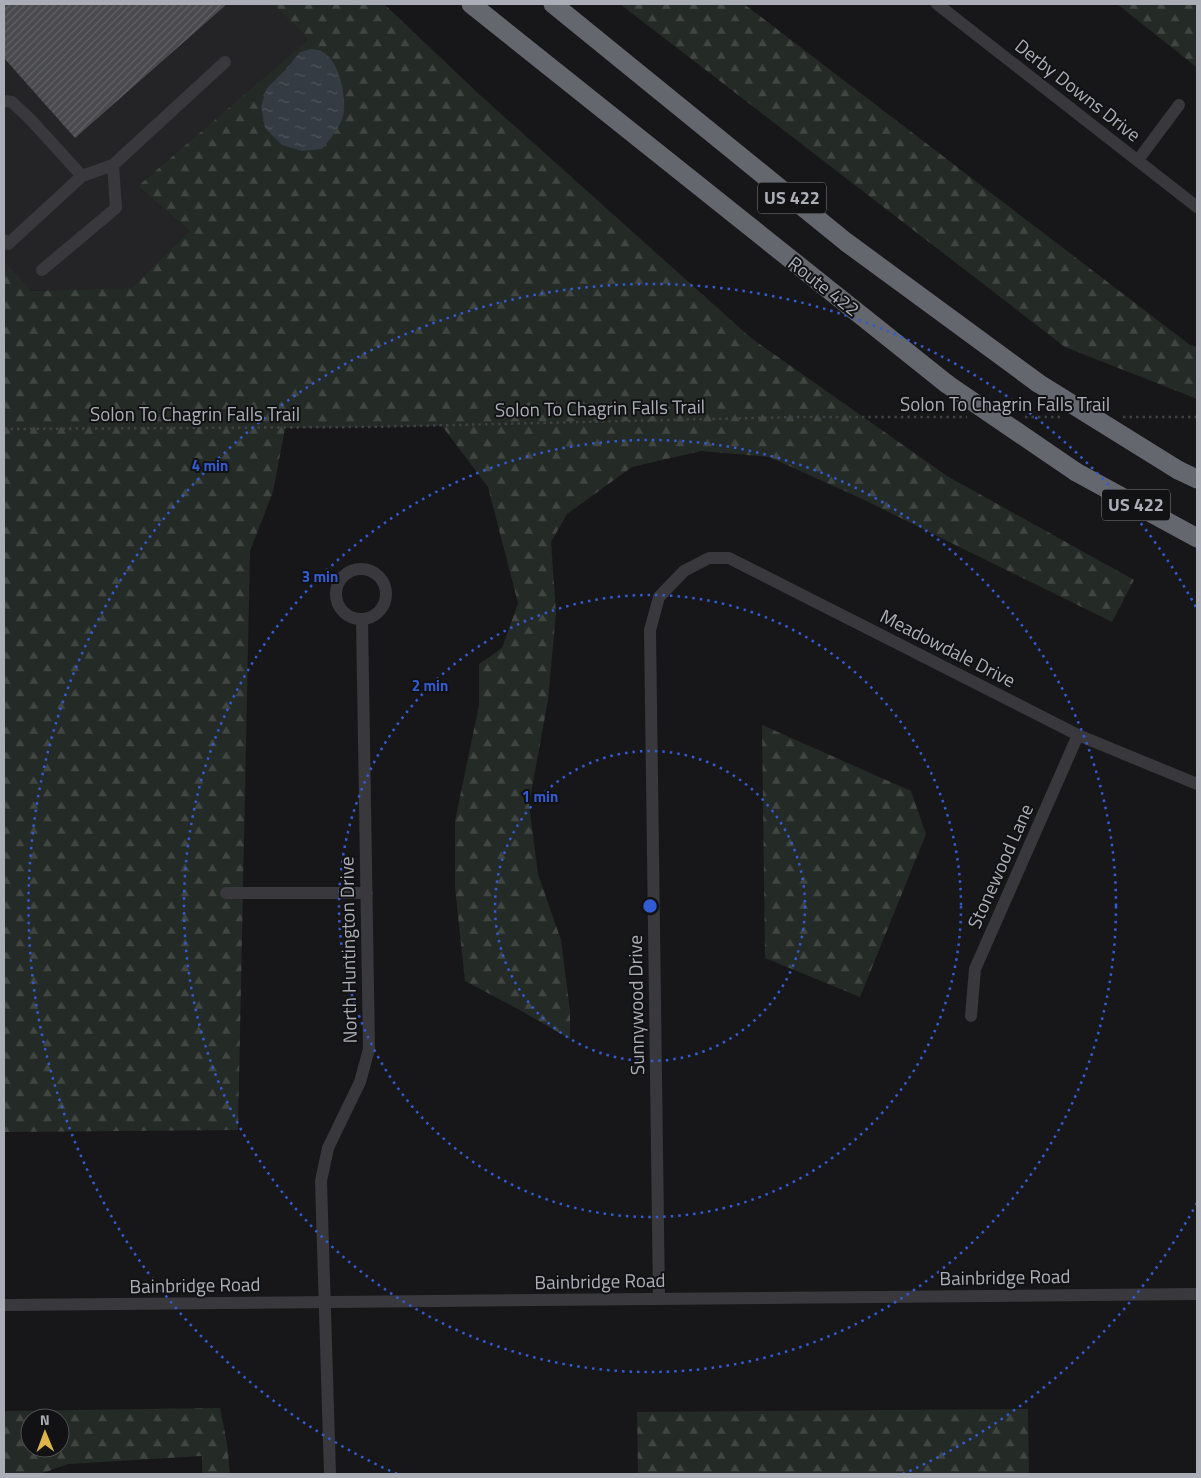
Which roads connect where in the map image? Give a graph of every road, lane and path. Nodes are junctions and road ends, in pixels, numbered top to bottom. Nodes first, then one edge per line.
1 (471, 4) edge
2 (553, 4) edge
3 (937, 4) edge
4 (225, 62) dead end
5 (4, 101) edge
6 (1178, 105) dead end
7 (1138, 160) junction
8 (113, 165) junction
9 (82, 176) junction
10 (1197, 207) edge
11 (4, 240) edge
12 (42, 270) dead end
13 (972, 417) dead end
14 (1021, 417) dead end
15 (1070, 417) dead end
16 (1119, 417) dead end
17 (1197, 418) edge
18 (4, 429) edge
19 (1197, 479) edge
20 (1197, 538) edge
21 (684, 571) joint
22 (362, 619) junction
23 (1078, 735) junction
24 (1197, 784) edge
25 (366, 893) junction
26 (226, 894) dead end
27 (971, 1016) dead end
28 (1197, 1294) edge
29 (659, 1299) junction
30 (326, 1302) junction
31 (4, 1305) edge
32 (330, 1474) edge

1 - 20 highway, Route 422 / US 422, bridge
2 - 19 highway, US 422, bridge
3 - 7 street, Derby Downs Drive
4 - 8 street
5 - 9 street
6 - 7 street
7 - 10 street, Derby Downs Drive
8 - 9 street
8 - 12 street
9 - 11 street
13 - 18 path, Solon To Chagrin Falls Trail
14 - 15 path, Solon To Chagrin Falls Trail
16 - 17 path, Solon To Chagrin Falls Trail
21 - 23 street, Meadowdale Drive
21 - 29 street, Sunnywood Drive
22 - 22 street
22 - 25 street, North Huntington Drive
23 - 24 street, Meadowdale Drive
23 - 27 street, Stonewood Lane
25 - 26 street
25 - 30 street, North Huntington Drive
28 - 29 street, Bainbridge Road
29 - 30 street, Bainbridge Road
30 - 31 street, Bainbridge Road
30 - 32 street, North Huntington Drive

